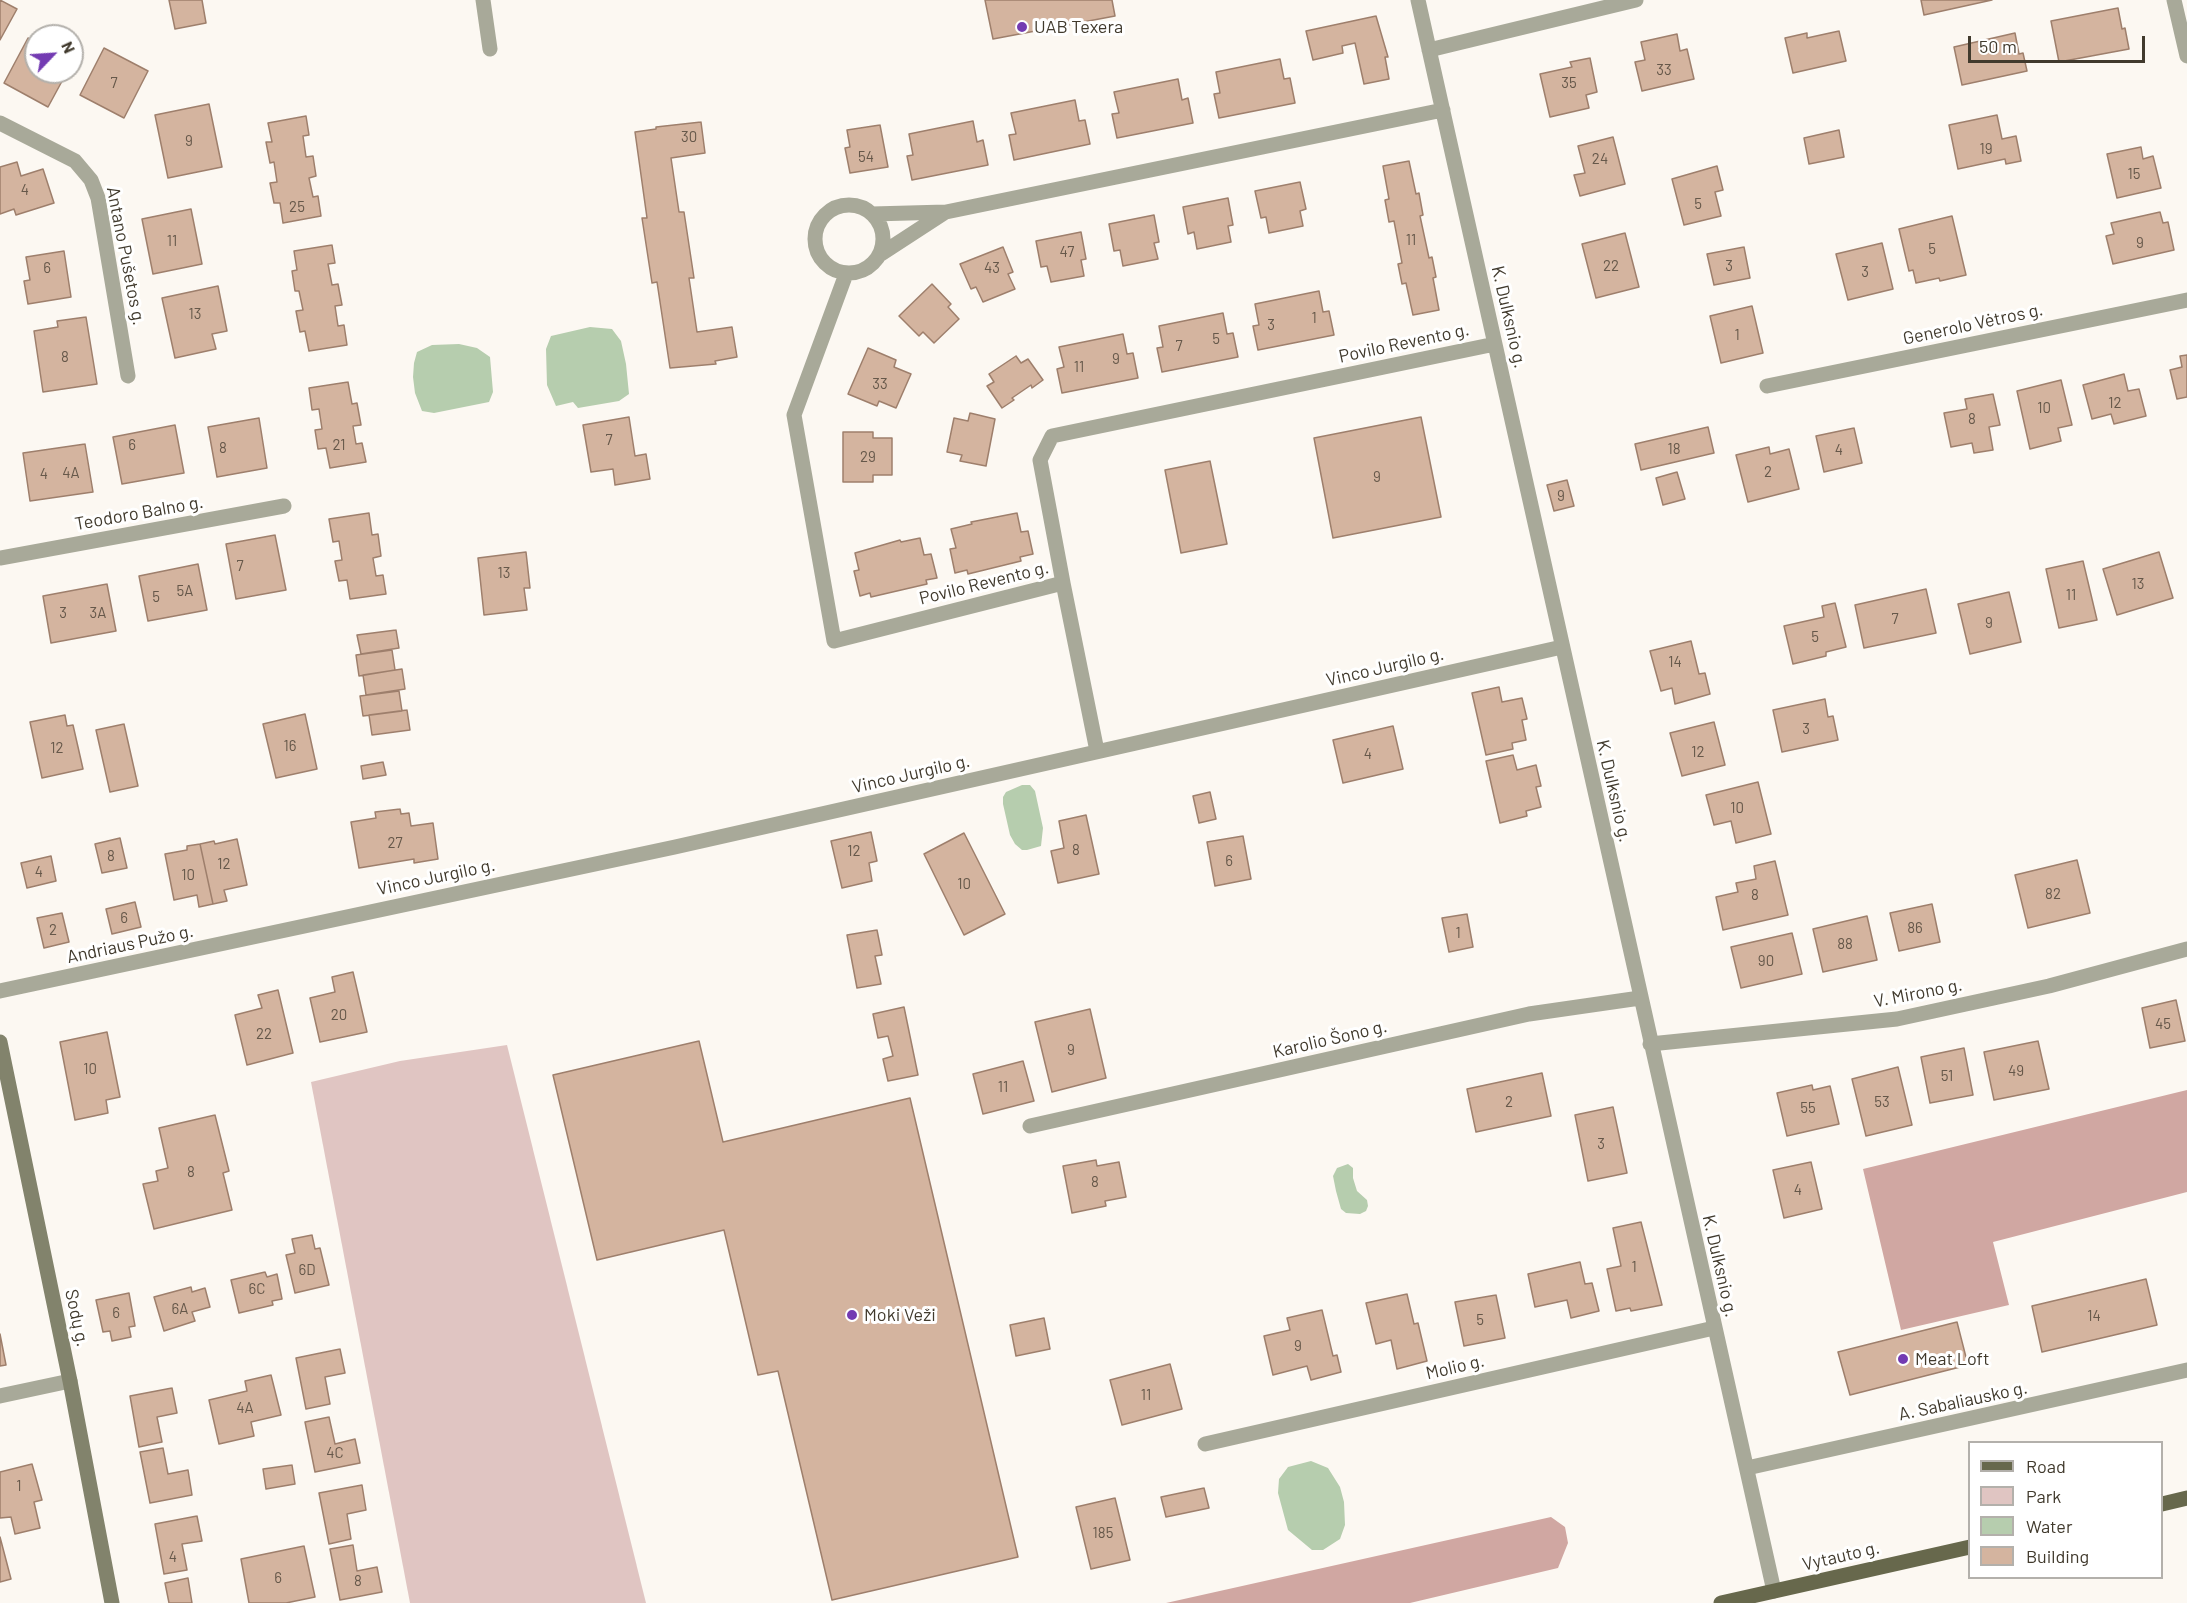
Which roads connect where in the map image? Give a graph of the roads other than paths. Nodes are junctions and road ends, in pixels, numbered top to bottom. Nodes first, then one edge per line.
1 (483, 0) edge
2 (1418, 0) edge
3 (1636, 0) edge
4 (2174, 0) edge
5 (490, 49) dead end
6 (1429, 50) junction
7 (2187, 56) edge
8 (1443, 110) junction
9 (0, 123) edge
10 (946, 212) junction
11 (872, 214) junction
12 (880, 254) junction
13 (846, 274) junction
14 (2187, 300) edge
15 (1495, 344) junction
16 (128, 376) dead end
17 (1767, 386) dead end
18 (284, 506) dead end
19 (0, 558) edge
20 (1063, 583) junction
21 (1562, 646) junction
22 (1097, 751) junction
23 (267, 935) joint
24 (2187, 949) edge
25 (0, 991) edge
26 (1640, 998) junction
27 (0, 1042) edge
28 (1650, 1044) junction
29 (1030, 1126) dead end
30 (1714, 1328) junction
31 (2187, 1370) edge
32 (70, 1381) junction
33 (0, 1396) edge
34 (1205, 1444) dead end
35 (1747, 1468) junction
36 (2187, 1498) edge
37 (2163, 1504) edge
38 (1968, 1547) edge
39 (1774, 1591) junction
40 (112, 1603) edge
41 (1721, 1603) edge

1 - 5 street
2 - 6 street, K. Dulksnio g.
3 - 6 street
4 - 7 street
6 - 8 street, K. Dulksnio g.
8 - 10 street
8 - 15 street, K. Dulksnio g.
9 - 16 street, Antano Pušetos g.
10 - 11 street
10 - 12 street
11 - 12 street
11 - 13 street
12 - 13 street
13 - 20 street, Povilo Revento g.
14 - 17 street, Generolo Vėtros g.
15 - 20 street, Povilo Revento g.
15 - 21 street, K. Dulksnio g.
18 - 19 street, Teodoro Balno g.
20 - 22 street
21 - 22 street, Vinco Jurgilo g.
21 - 26 street, K. Dulksnio g.
22 - 23 street, Vinco Jurgilo g.
23 - 25 street, Andriaus Pužo g.
24 - 28 street, V. Mirono g.
26 - 28 street, K. Dulksnio g.
26 - 29 street, Karolio Šono g.
27 - 32 main road, Sodų g.
28 - 30 street, K. Dulksnio g.
30 - 34 street, Molio g.
30 - 35 street, K. Dulksnio g.
31 - 35 street, A. Sabaliausko g.
32 - 33 street
32 - 40 main road, Sodų g.
35 - 39 street, K. Dulksnio g.
36 - 37 main road
38 - 39 main road, Vytauto g.
39 - 41 main road, Vytauto g.

